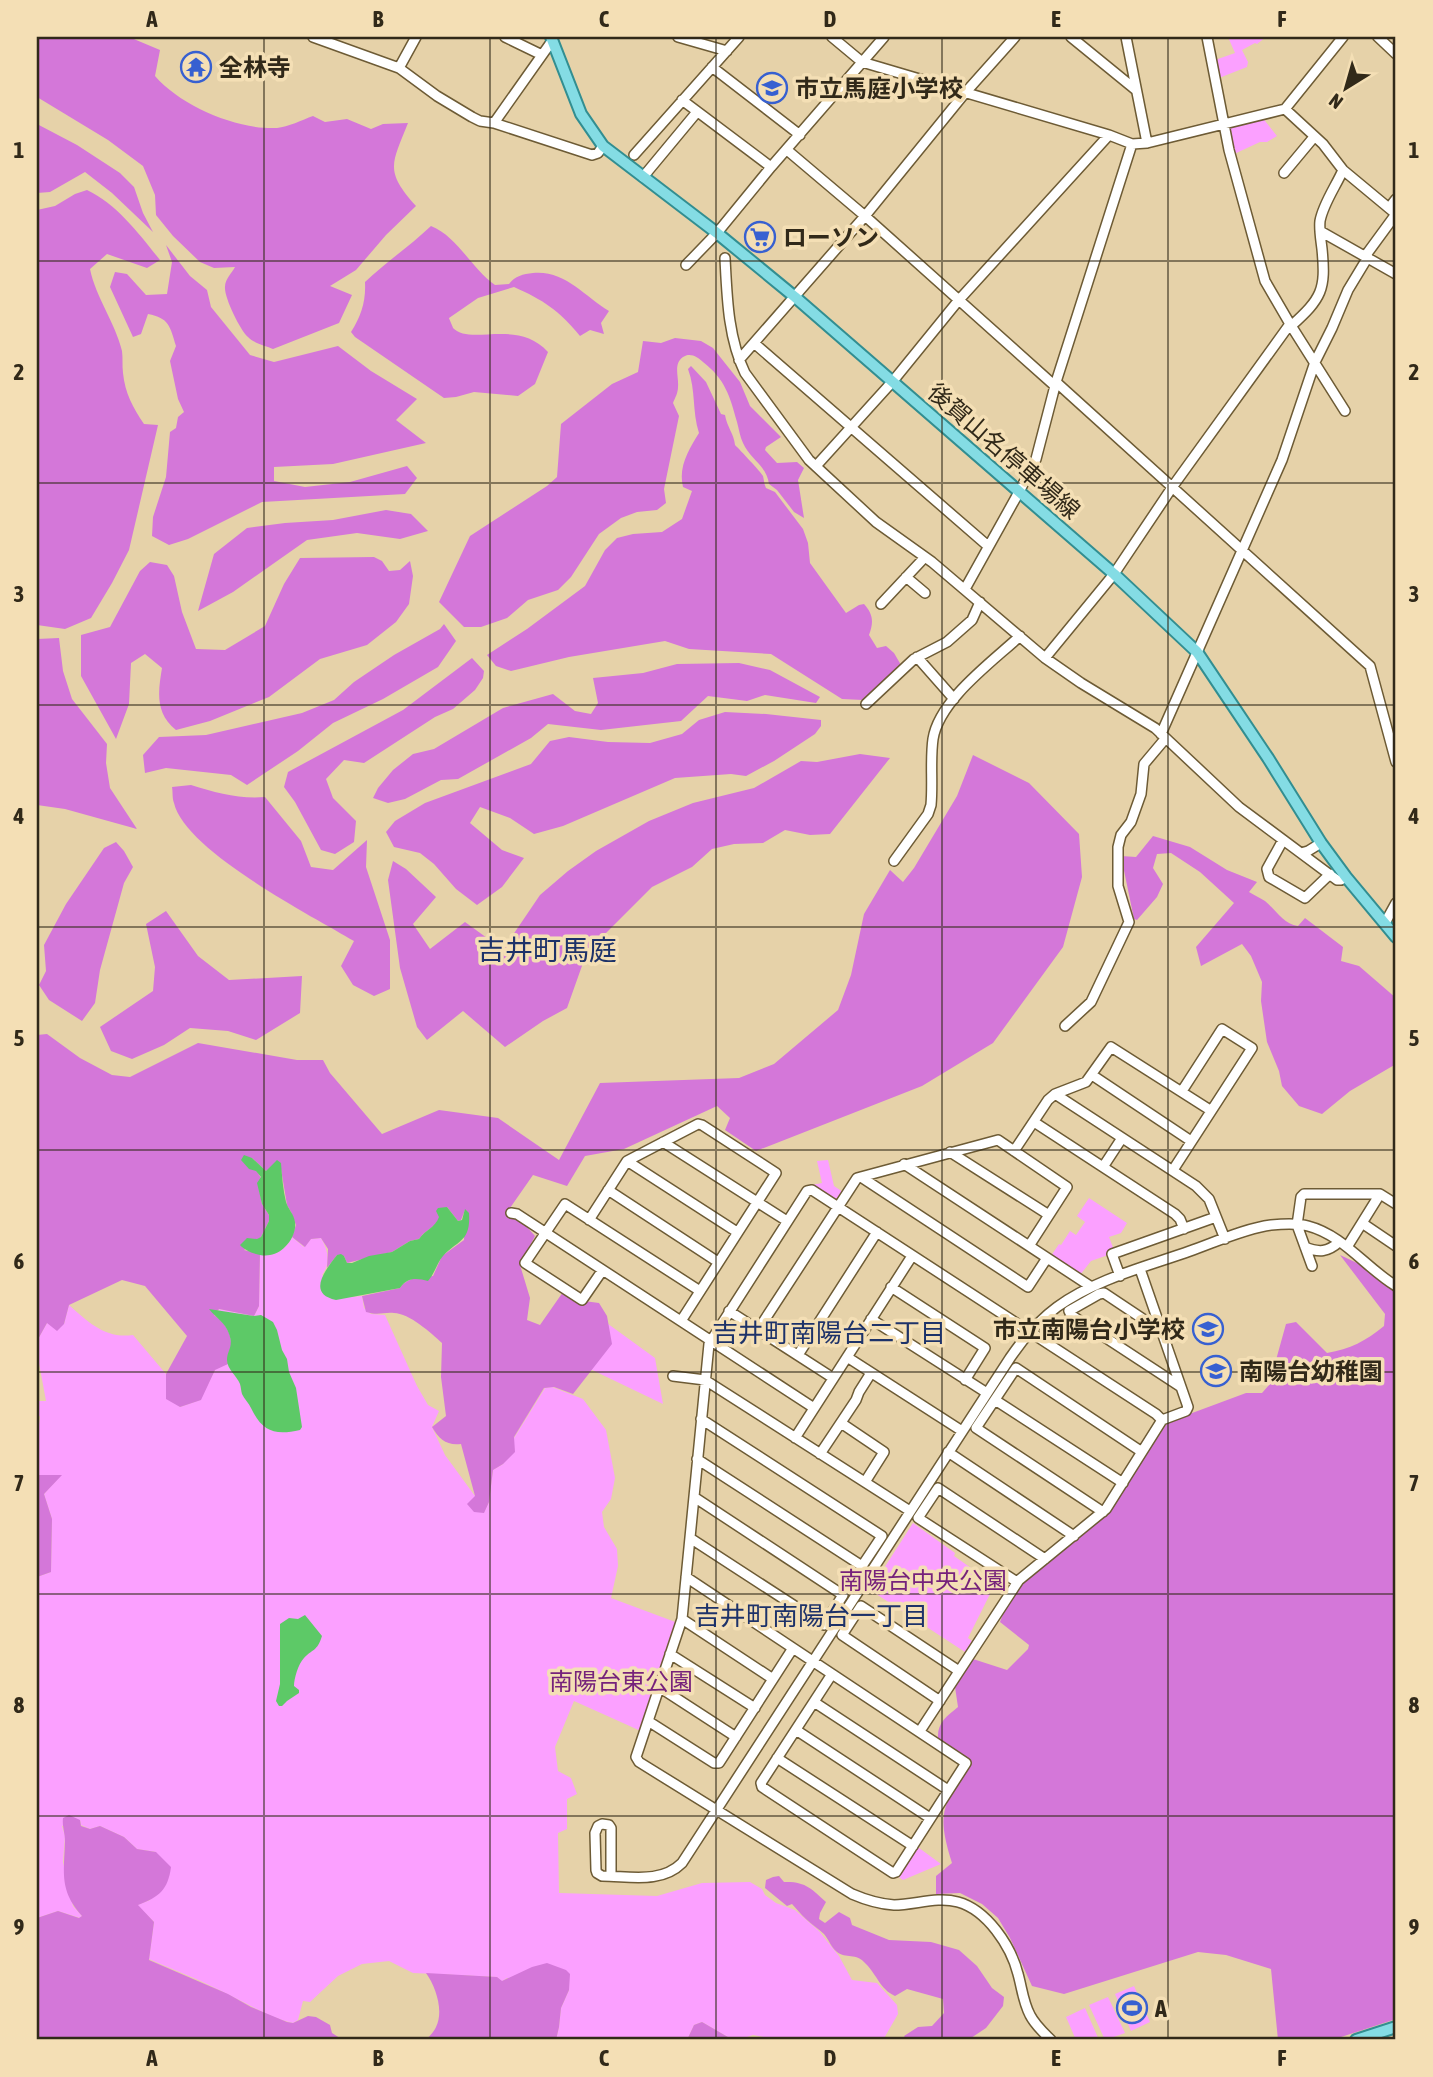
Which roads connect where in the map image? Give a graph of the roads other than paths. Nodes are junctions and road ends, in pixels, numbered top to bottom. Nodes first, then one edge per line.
1 (313, 37) edge
2 (416, 37) edge
3 (505, 37) edge
4 (678, 37) edge
5 (738, 37) edge
6 (832, 37) edge
7 (884, 37) edge
8 (1015, 37) edge
9 (1071, 37) edge
10 (1126, 37) edge
11 (1207, 37) edge
12 (1343, 37) edge
13 (1378, 37) edge
14 (551, 39) edge
15 (338, 41) edge
16 (727, 51) junction
17 (1396, 54) edge
18 (542, 55) junction
19 (862, 62) junction
20 (399, 68) junction
21 (712, 68) junction
22 (1136, 90) junction
23 (965, 93) junction
24 (682, 100) junction
25 (1285, 109) junction
26 (697, 112) junction
27 (494, 124) junction
28 (1223, 126) junction
29 (800, 135) junction
30 (1109, 135) junction
31 (1314, 137) junction
32 (1147, 143) junction
33 (1132, 144) junction
34 (603, 146) junction
35 (787, 150) junction
36 (634, 155) dead end
37 (771, 167) junction
38 (1343, 170) junction
39 (1284, 173) dead end
40 (643, 177) junction
41 (1396, 199) edge
42 (1389, 208) junction
43 (865, 216) junction
44 (1320, 231) junction
45 (717, 233) junction
46 (1367, 256) junction
47 (725, 258) dead end
48 (686, 265) dead end
49 (1396, 274) edge
50 (795, 297) junction
51 (958, 301) junction
52 (1290, 325) junction
53 (754, 343) junction
54 (739, 360) junction
55 (1315, 362) junction
56 (893, 381) junction
57 (1056, 384) junction
58 (1345, 411) dead end
59 (850, 428) junction
60 (816, 467) junction
61 (1173, 486) junction
62 (1019, 492) junction
63 (988, 546) junction
64 (1243, 550) junction
65 (925, 556) junction
66 (1114, 574) junction
67 (906, 577) junction
68 (965, 589) junction
69 (925, 593) dead end
70 (980, 602) junction
71 (881, 604) dead end
72 (1020, 636) junction
73 (1197, 652) junction
74 (916, 657) junction
75 (1045, 658) junction
76 (954, 699) junction
77 (866, 704) dead end
78 (1163, 736) junction
79 (1396, 762) edge
80 (1283, 840) junction
81 (1321, 843) junction
82 (1301, 853) junction
83 (894, 861) dead end
84 (1330, 874) junction
85 (1346, 877) junction
86 (1396, 903) edge
87 (1385, 923) junction
88 (1396, 937) edge
89 (1065, 1026) dead end
90 (1092, 1075) junction
91 (1182, 1091) junction
92 (1055, 1094) junction
93 (1210, 1110) junction
94 (1034, 1122) junction
95 (1122, 1138) junction
96 (1191, 1141) junction
97 (663, 1142) junction
98 (1014, 1151) junction
99 (950, 1152) junction
100 (627, 1161) junction
101 (904, 1164) junction
102 (1102, 1167) junction
103 (1173, 1170) junction
104 (861, 1177) junction
105 (608, 1190) junction
106 (1380, 1195) junction
107 (757, 1203) junction
108 (1396, 1204) edge
109 (838, 1206) junction
110 (511, 1213) dead end
111 (1049, 1216) junction
112 (1216, 1217) junction
113 (589, 1220) junction
114 (786, 1221) junction
115 (1363, 1223) junction
116 (1297, 1225) junction
117 (1184, 1228) junction
118 (737, 1232) junction
119 (877, 1232) junction
120 (545, 1233) junction
121 (1225, 1239) junction
122 (1343, 1244) junction
123 (1029, 1246) junction
124 (1396, 1246) edge
125 (1305, 1247) junction
126 (912, 1255) junction
127 (1047, 1258) junction
128 (718, 1262) junction
129 (1312, 1266) dead end
130 (1140, 1269) junction
131 (602, 1271) junction
132 (1120, 1276) junction
133 (1090, 1286) junction
134 (1396, 1286) edge
135 (891, 1287) junction
136 (700, 1291) junction
137 (729, 1311) junction
138 (871, 1319) junction
139 (681, 1321) junction
140 (758, 1329) junction
141 (1031, 1331) junction
142 (1161, 1331) junction
143 (710, 1340) junction
144 (798, 1356) junction
145 (847, 1357) junction
146 (871, 1373) junction
147 (673, 1376) dead end
148 (833, 1378) junction
149 (705, 1380) junction
150 (965, 1380) junction
151 (1181, 1387) junction
152 (987, 1393) junction
153 (995, 1399) junction
154 (814, 1408) junction
155 (701, 1419) junction
156 (1162, 1420) junction
157 (841, 1423) junction
158 (962, 1432) junction
159 (794, 1437) junction
160 (948, 1452) junction
161 (1142, 1452) junction
162 (820, 1454) junction
163 (697, 1459) junction
164 (864, 1482) junction
165 (1123, 1483) junction
166 (694, 1497) junction
167 (910, 1511) junction
168 (1103, 1512) junction
169 (1074, 1536) junction
170 (690, 1538) junction
171 (1045, 1559) junction
172 (686, 1577) junction
173 (1017, 1582) junction
174 (682, 1619) junction
175 (793, 1648) junction
176 (670, 1654) junction
177 (814, 1661) junction
178 (959, 1671) junction
179 (832, 1674) junction
180 (773, 1679) junction
181 (659, 1687) junction
182 (940, 1701) junction
183 (814, 1702) junction
184 (755, 1708) junction
185 (648, 1721) junction
186 (796, 1730) junction
187 (920, 1731) junction
188 (736, 1737) junction
189 (777, 1758) junction
190 (948, 1790) junction
191 (716, 1810) junction
192 (930, 1818) junction
193 (913, 1846) junction
194 (611, 1876) junction
195 (1396, 2027) edge
196 (1396, 2034) edge
197 (1051, 2040) edge
198 (1356, 2040) edge
199 (1378, 2040) edge

1 - 15 street
2 - 20 street
3 - 18 street
4 - 16 street
5 - 16 street
6 - 19 street
7 - 19 street
8 - 23 street
9 - 22 street
10 - 22 street
11 - 28 street
12 - 25 street
13 - 17 street
14 - 18 street
14 - 34 main road, 後賀山名停車場線
15 - 20 street
16 - 21 street
18 - 27 street
19 - 23 street
19 - 29 street
20 - 27 street
21 - 24 street
21 - 29 street
22 - 32 street
23 - 30 street
23 - 43 street
24 - 26 street
24 - 36 street
25 - 28 street
25 - 31 street
26 - 37 street
26 - 40 street
27 - 34 street
28 - 32 street
28 - 52 street
29 - 35 street
30 - 33 street
30 - 51 street
31 - 38 street
31 - 39 street
32 - 33 street
33 - 57 street
34 - 40 main road, 後賀山名停車場線
35 - 37 street
35 - 43 street
37 - 45 street
38 - 42 street
38 - 44 street
40 - 45 main road, 後賀山名停車場線
41 - 42 street
42 - 46 street
43 - 50 street
43 - 51 street
44 - 46 street
44 - 52 street
45 - 48 street
45 - 50 main road, 後賀山名停車場線
46 - 49 street
46 - 55 street
47 - 54 street
50 - 53 street
50 - 56 main road, 後賀山名停車場線
51 - 56 street
51 - 57 street
52 - 55 street
52 - 61 street
53 - 54 street
53 - 59 street
54 - 60 street
55 - 58 street
55 - 64 street
56 - 59 street
56 - 62 main road, 後賀山名停車場線
57 - 61 street
57 - 62 street
59 - 60 street
59 - 63 street
60 - 65 street
61 - 64 street
61 - 66 street
62 - 63 street
62 - 66 main road, 後賀山名停車場線
63 - 68 street
64 - 73 street
64 - 79 street
65 - 67 street
65 - 68 street
66 - 73 main road, 後賀山名停車場線
66 - 75 street
67 - 69 street
67 - 71 street
68 - 70 street
70 - 72 street
70 - 74 street
72 - 75 street
72 - 76 street
73 - 78 street
73 - 81 main road, 後賀山名停車場線
74 - 76 street
74 - 77 street
75 - 78 street
76 - 83 street
78 - 80 street
78 - 89 street
80 - 82 street
80 - 84 street
81 - 82 street
81 - 85 main road, 後賀山名停車場線
82 - 84 street
84 - 85 street
85 - 87 main road, 後賀山名停車場線
86 - 87 street
87 - 88 main road, 後賀山名停車場線
90 - 91 street
90 - 92 street
90 - 96 street
91 - 93 street
91 - 93 street
92 - 94 street
92 - 95 street
93 - 96 street
94 - 98 street
94 - 102 street
95 - 102 street
95 - 103 street
96 - 103 street
97 - 100 street
97 - 107 street
97 - 107 street
98 - 99 street
98 - 111 street
99 - 101 street
99 - 111 street
100 - 105 street
100 - 118 street
101 - 104 street
101 - 123 street
102 - 117 street
103 - 112 street
104 - 109 street
104 - 127 street
105 - 113 street
105 - 128 street
106 - 108 street
106 - 115 street
106 - 116 street
107 - 114 street
107 - 118 street
109 - 114 street
109 - 119 street
109 - 140 street
110 - 120 street
111 - 123 street
112 - 117 street
112 - 121 street
113 - 120 street
113 - 136 street
114 - 137 street
115 - 122 street
115 - 124 street
116 - 121 street
116 - 122 street
116 - 125 street
117 - 132 street
118 - 128 street
119 - 126 street
119 - 144 street
120 - 131 street
120 - 131 street
121 - 130 street
122 - 125 street
122 - 134 street
123 - 127 street
125 - 129 street
126 - 135 street
126 - 141 street
127 - 133 street
128 - 136 street
130 - 132 street
130 - 142 street
131 - 139 street
132 - 133 street
133 - 141 street
135 - 138 street
135 - 150 street
136 - 139 street
137 - 140 street
137 - 143 street
138 - 145 street
138 - 150 street
139 - 143 street
140 - 144 street
141 - 152 street
141 - 156 street
142 - 151 street
142 - 151 street
143 - 149 street
143 - 154 street
144 - 148 street
145 - 146 street
145 - 148 street
146 - 157 street
146 - 158 street
147 - 149 street
148 - 154 street
149 - 155 street
149 - 159 street
150 - 152 street
151 - 156 street
152 - 158 street
153 - 161 street
153 - 165 street
153 - 168 street
154 - 159 street
155 - 163 street
155 - 163 street
156 - 161 street
157 - 162 street
157 - 164 street
158 - 160 street
159 - 162 street
160 - 167 street
160 - 169 street
161 - 165 street
162 - 164 street
163 - 166 street
164 - 167 street
165 - 168 street
166 - 170 street
166 - 170 street
167 - 177 street
168 - 169 street
169 - 171 street
170 - 172 street
171 - 173 street
171 - 173 street
172 - 174 street
172 - 175 street
173 - 178 street
174 - 176 street
174 - 180 street
175 - 177 street
175 - 180 street
176 - 181 street
176 - 184 street
177 - 179 street
177 - 191 street
178 - 182 street
178 - 182 street
179 - 183 street
179 - 187 street
180 - 184 street
181 - 185 street
181 - 188 street
182 - 187 street
183 - 186 street
183 - 190 street
184 - 188 street
185 - 188 street
185 - 191 street
186 - 189 street
186 - 192 street
187 - 190 street
189 - 193 street
189 - 193 street
190 - 192 street
191 - 194 street
191 - 197 street
192 - 193 street
194 - 194 street
195 - 198 main road
196 - 199 main road

